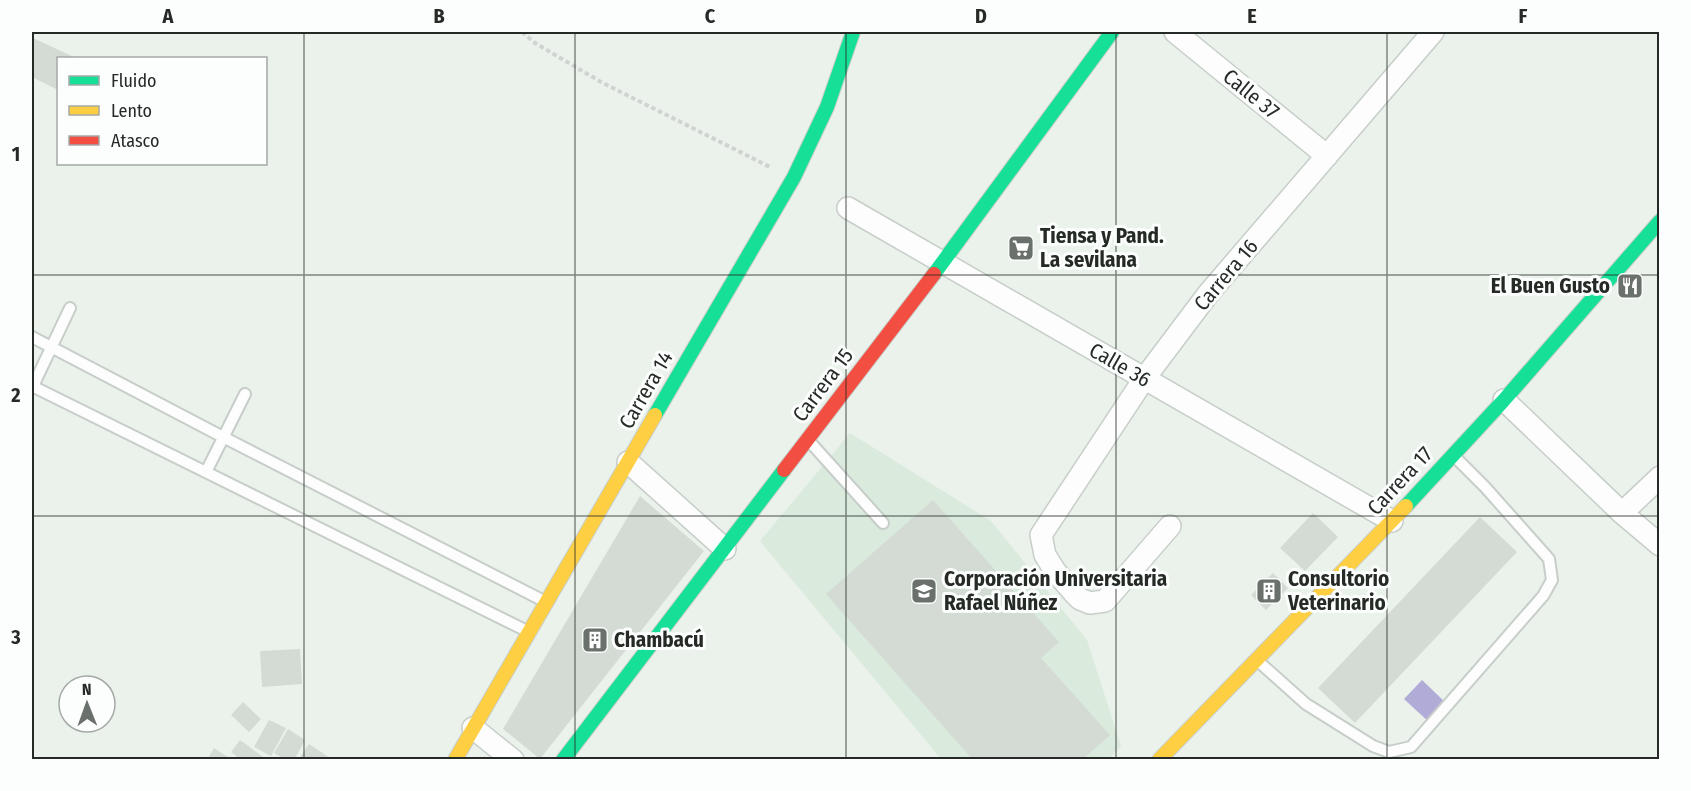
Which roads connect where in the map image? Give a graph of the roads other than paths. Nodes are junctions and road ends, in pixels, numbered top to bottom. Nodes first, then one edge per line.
1 (853, 32) edge
2 (1112, 32) edge
3 (1175, 32) edge
4 (1433, 32) edge
5 (1327, 156) junction
6 (848, 208) dead end
7 (1659, 221) edge
8 (943, 262) junction
9 (70, 308) dead end
10 (32, 337) edge
11 (52, 347) junction
12 (1144, 379) junction
13 (32, 386) edge
14 (245, 394) dead end
15 (1504, 400) junction
16 (223, 437) junction
17 (808, 440) junction
18 (1453, 455) junction
19 (628, 462) junction
20 (206, 472) junction
21 (1659, 477) edge
22 (1622, 513) junction
23 (1392, 521) junction
24 (883, 523) dead end
25 (1170, 526) dead end
26 (1659, 545) edge
27 (725, 549) junction
28 (547, 602) junction
29 (529, 632) junction
30 (1257, 660) junction
31 (473, 728) junction
32 (455, 759) edge
33 (513, 759) edge
34 (563, 759) edge
35 (1160, 759) edge

1 - 19 main road, Carrera 14
2 - 8 main road, Carrera 15
3 - 5 street, Calle 37
4 - 5 street, Carrera 16
5 - 12 street, Carrera 16
6 - 8 street, Calle 36
7 - 15 main road, Carrera 17
8 - 12 street, Calle 36
8 - 17 main road, Carrera 15
9 - 11 lane
10 - 11 lane
11 - 13 lane
11 - 16 lane
12 - 23 street, Calle 36
12 - 25 street, Carrera 16
13 - 20 lane
14 - 16 lane
15 - 18 main road, Carrera 17
15 - 22 street
16 - 20 lane
16 - 28 lane
17 - 24 lane
17 - 27 main road, Carrera 15
18 - 23 main road, Carrera 17
18 - 30 lane
19 - 27 street
19 - 28 main road, Carrera 14
20 - 29 lane
21 - 22 street
22 - 26 street
23 - 30 main road, Carrera 17
27 - 34 main road, Carrera 15
28 - 29 main road, Carrera 14
29 - 31 main road, Carrera 14
30 - 35 main road, Carrera 17
31 - 32 main road, Carrera 14
31 - 33 street

